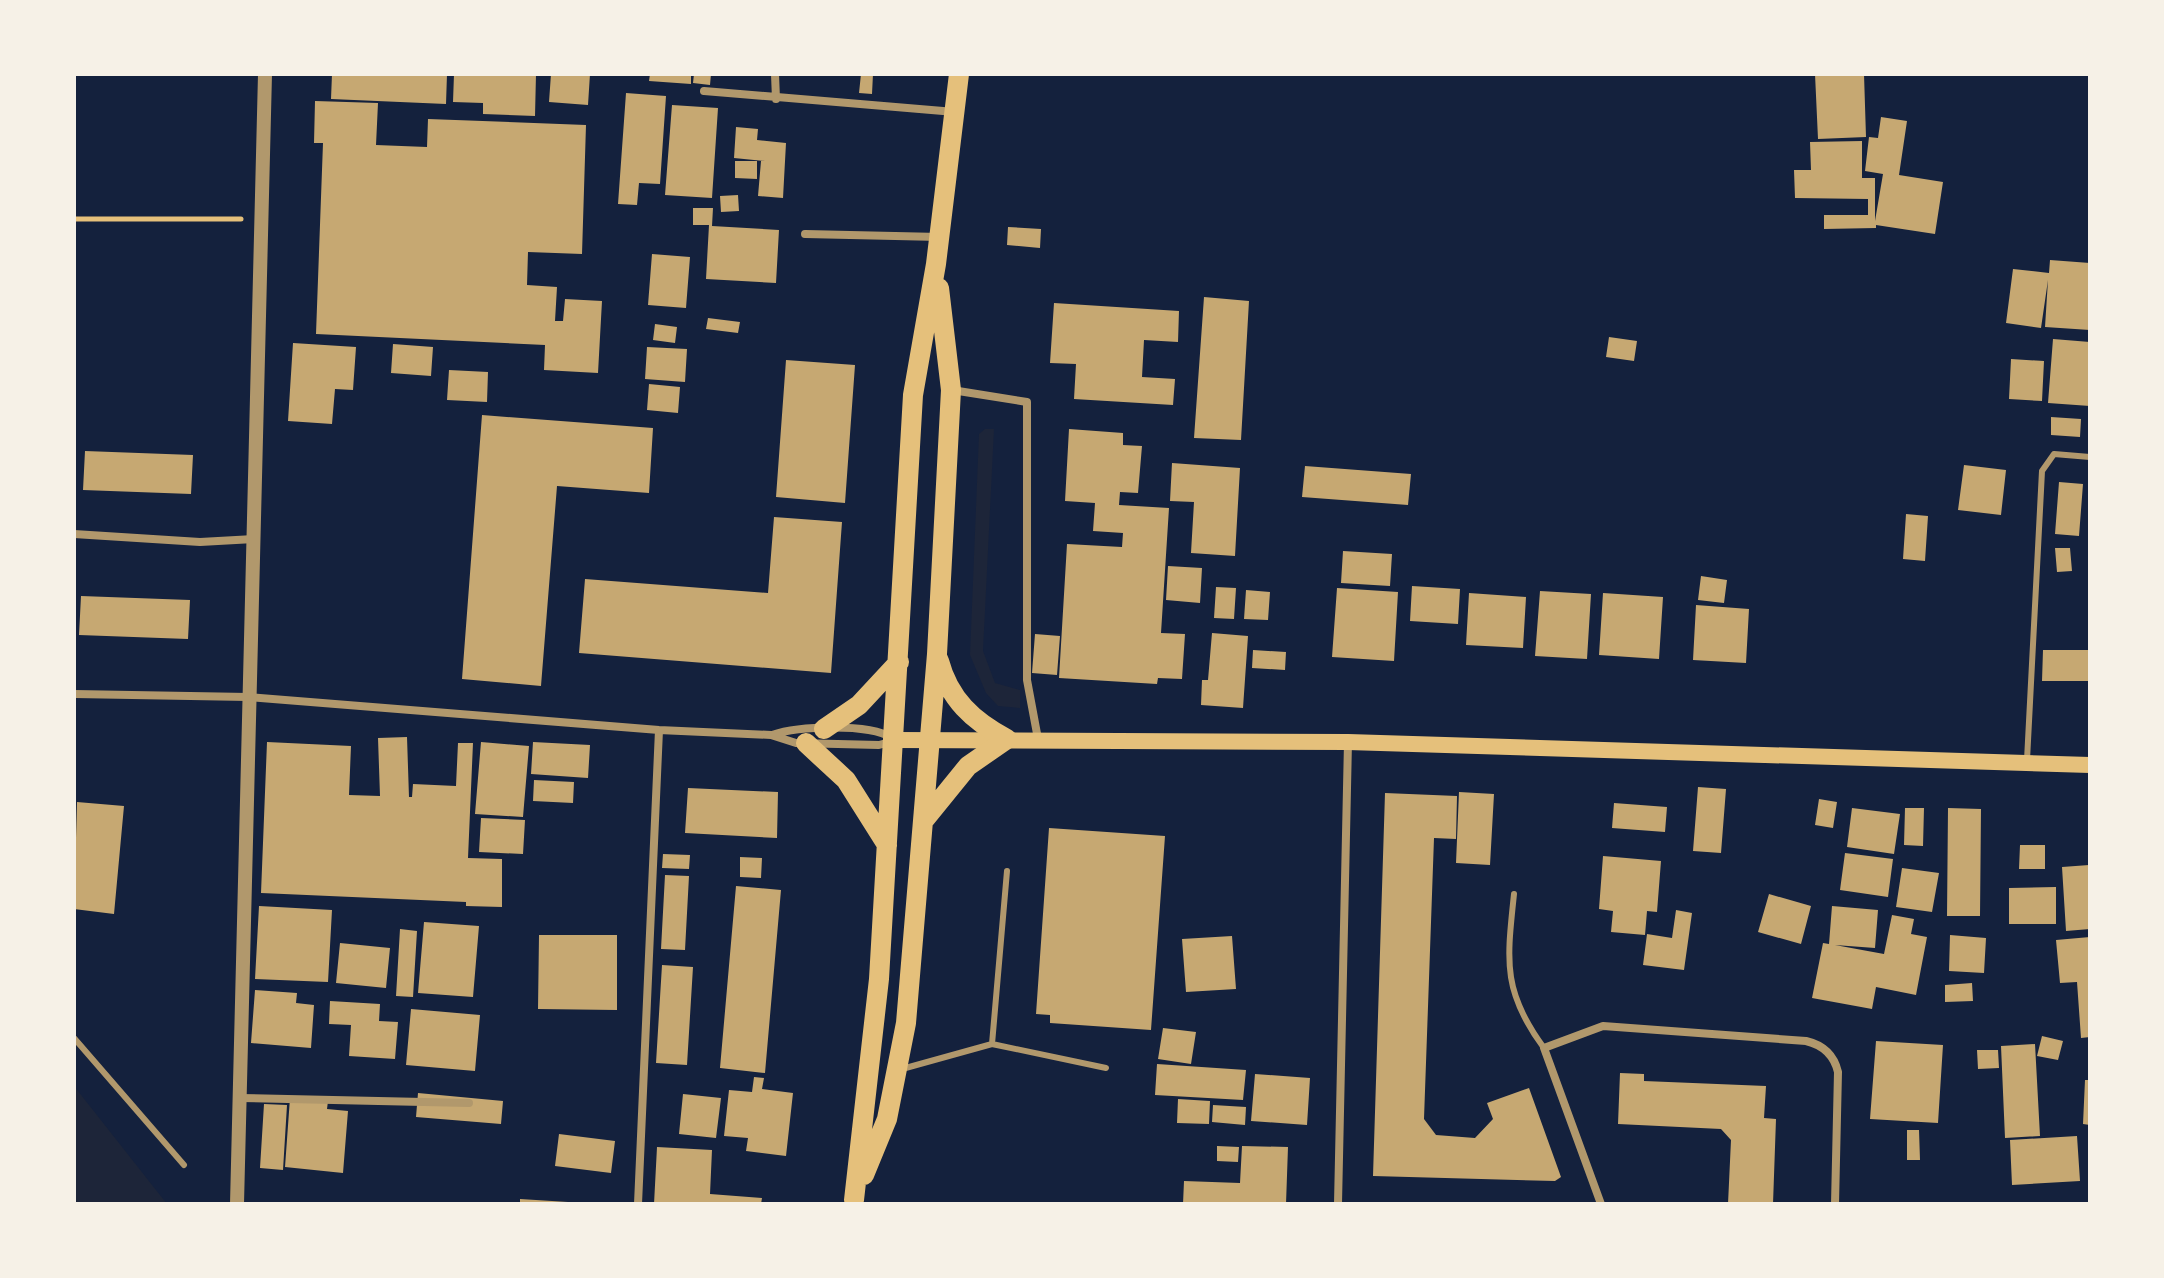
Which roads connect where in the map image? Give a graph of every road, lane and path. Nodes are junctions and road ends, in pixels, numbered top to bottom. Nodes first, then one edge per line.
1 (265, 74) edge
2 (775, 74) edge
3 (959, 74) edge
4 (704, 91) dead end
5 (776, 99) junction
6 (956, 112) junction
7 (74, 219) edge
8 (263, 219) junction
9 (805, 234) dead end
10 (940, 237) junction
11 (936, 264) junction
12 (951, 390) junction
13 (2090, 457) edge
14 (74, 534) edge
15 (254, 539) junction
16 (937, 654) junction
17 (899, 662) junction
18 (74, 694) edge
19 (248, 697) junction
20 (824, 729) junction
21 (659, 730) junction
22 (771, 735) junction
23 (930, 739) junction
24 (1007, 739) junction
25 (1038, 739) junction
26 (895, 740) junction
27 (1348, 742) junction
28 (806, 743) junction
29 (2027, 763) junction
30 (2090, 765) edge
31 (923, 823) junction
32 (888, 846) junction
33 (1007, 871) dead end
34 (1514, 894) dead end
35 (74, 1038) edge
36 (992, 1044) junction
37 (1544, 1048) junction
38 (1106, 1068) dead end
39 (899, 1070) junction
40 (239, 1098) junction
41 (469, 1103) dead end
42 (184, 1165) dead end
43 (853, 1202) edge
44 (237, 1204) edge
45 (638, 1204) edge
46 (1338, 1204) edge
47 (1601, 1204) edge
48 (1835, 1204) edge

1 - 8 street
2 - 5 street
3 - 6 main road
4 - 5 street
5 - 6 street
6 - 10 main road
7 - 8 path
8 - 15 street
9 - 10 street
10 - 11 main road
11 - 12 main road
11 - 17 main road
12 - 16 main road
12 - 25 street
13 - 29 lane
14 - 15 street
15 - 19 street
16 - 23 main road
16 - 24 main road
17 - 20 main road
17 - 26 main road
18 - 19 street
19 - 21 street
19 - 40 street
20 - 22 street
20 - 26 street
21 - 22 street
21 - 45 street
22 - 28 street
23 - 24 main road
23 - 26 main road
23 - 31 main road
24 - 25 main road
24 - 31 main road
25 - 27 main road
26 - 28 street
26 - 32 main road
27 - 29 main road
27 - 46 street
28 - 32 main road
29 - 30 main road
31 - 39 main road
32 - 43 main road
33 - 36 lane
34 - 37 lane
35 - 42 lane
36 - 38 lane
36 - 39 lane
37 - 47 street
37 - 48 street
39 - 43 main road
40 - 41 street
40 - 44 street

